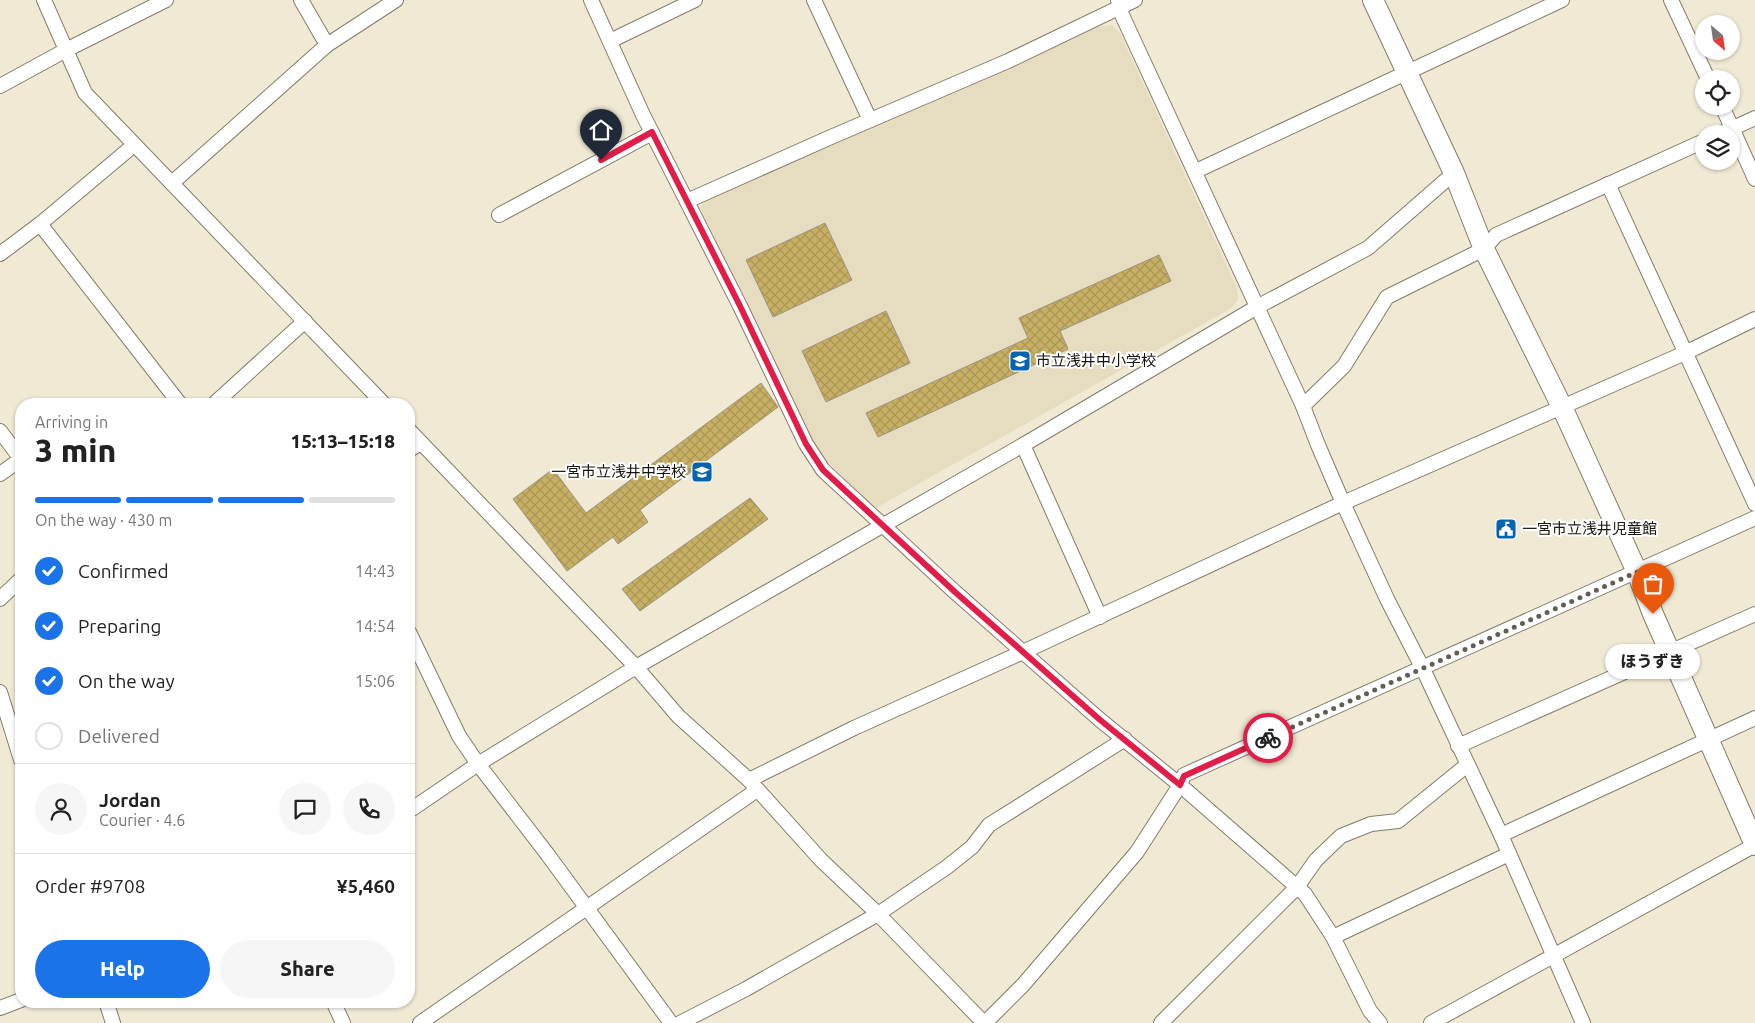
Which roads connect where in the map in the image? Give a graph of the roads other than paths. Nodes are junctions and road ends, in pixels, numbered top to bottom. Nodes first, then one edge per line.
1 (44, 0) edge
2 (166, 0) edge
3 (301, 0) edge
4 (396, 0) edge
5 (591, 0) edge
6 (695, 0) edge
7 (814, 0) edge
8 (1135, 0) edge
9 (1373, 0) edge
10 (1562, 0) edge
11 (1671, 0) edge
12 (1119, 3) edge
13 (610, 41) junction
14 (327, 45) junction
15 (66, 50) junction
16 (1704, 70) edge
17 (1407, 73) junction
18 (0, 86) edge
19 (1755, 118) edge
20 (870, 120) junction
21 (1739, 125) edge
22 (652, 132) junction
23 (134, 145) junction
24 (1695, 145) edge
25 (1740, 154) edge
26 (1196, 171) junction
27 (1454, 173) junction
28 (1755, 179) edge
29 (172, 183) junction
30 (1608, 184) junction
31 (687, 201) junction
32 (499, 215) dead end
33 (40, 224) junction
34 (1484, 249) junction
35 (0, 254) edge
36 (1258, 308) junction
37 (1755, 319) edge
38 (305, 321) junction
39 (1685, 352) junction
40 (175, 398) edge
41 (221, 398) edge
42 (378, 398) edge
43 (1303, 406) junction
44 (1562, 407) junction
45 (0, 431) edge
46 (415, 436) edge
47 (421, 443) junction
48 (1023, 445) junction
49 (415, 446) edge
50 (15, 451) edge
51 (15, 463) edge
52 (0, 474) edge
53 (1343, 503) junction
54 (1755, 504) edge
55 (1755, 518) edge
56 (882, 525) junction
57 (1637, 572) junction
58 (15, 585) edge
59 (0, 599) edge
60 (1755, 614) edge
61 (1100, 617) junction
62 (415, 644) edge
63 (1023, 652) junction
64 (1670, 652) junction
65 (636, 667) junction
66 (1423, 669) junction
67 (0, 692) edge
68 (1755, 718) edge
69 (1125, 739) junction
70 (1709, 740) junction
71 (15, 741) edge
72 (1458, 746) junction
73 (478, 764) junction
74 (1467, 765) junction
75 (753, 785) junction
76 (1180, 785) junction
77 (415, 806) edge
78 (1501, 835) junction
79 (1755, 845) edge
80 (1509, 854) junction
81 (1297, 886) junction
82 (586, 908) junction
83 (878, 914) junction
84 (1333, 937) junction
85 (1552, 955) junction
86 (15, 1002) edge
87 (0, 1008) edge
88 (108, 1008) edge
89 (336, 1008) edge
90 (113, 1023) edge
91 (343, 1023) edge
92 (420, 1023) edge
93 (671, 1023) edge
94 (680, 1023) edge
95 (984, 1023) edge
96 (1161, 1023) edge
97 (1380, 1023) edge
98 (1431, 1023) edge
99 (1583, 1023) edge

1 - 15 street
2 - 15 street
3 - 14 street
4 - 14 street
5 - 13 street
6 - 13 street
7 - 20 street
8 - 12 street
9 - 17 street
10 - 17 street
11 - 16 street
12 - 20 street
12 - 26 street
13 - 22 street
14 - 29 street
15 - 18 street
15 - 23 street
17 - 26 street
17 - 27 street
19 - 21 street
20 - 31 street
22 - 31 street
22 - 32 street
23 - 29 street
23 - 33 street
24 - 30 street
25 - 28 street
26 - 36 street
27 - 34 street
27 - 36 street
29 - 38 street
30 - 34 street
30 - 39 street
31 - 56 street
33 - 35 street
33 - 40 street
34 - 43 street
34 - 44 street
36 - 43 street
36 - 48 street
37 - 39 street
38 - 41 street
38 - 42 street
39 - 44 street
39 - 54 street
43 - 53 street
44 - 53 street
44 - 57 street
45 - 50 street
46 - 47 street
47 - 49 street
47 - 65 street
48 - 56 street
48 - 61 street
51 - 52 street
53 - 61 street
53 - 66 street
55 - 57 street
56 - 63 street
56 - 65 street
57 - 64 street
57 - 66 street
58 - 59 street
60 - 64 street
61 - 63 street
62 - 73 street
63 - 69 street
63 - 75 street
64 - 70 street
64 - 72 street
65 - 73 street
65 - 75 street
66 - 72 street
66 - 76 street
67 - 71 street
68 - 70 street
69 - 76 street
69 - 83 street
70 - 78 street
70 - 79 street
72 - 74 street
73 - 77 street
73 - 82 street
74 - 78 street
74 - 81 street
75 - 82 street
75 - 83 street
76 - 81 street
76 - 95 street
78 - 80 street
79 - 85 street
80 - 84 street
80 - 85 street
81 - 84 street
81 - 96 street
82 - 92 street
82 - 93 street
83 - 94 street
83 - 95 street
84 - 97 street
85 - 98 street
85 - 99 street
86 - 87 street
88 - 90 street
89 - 91 street

